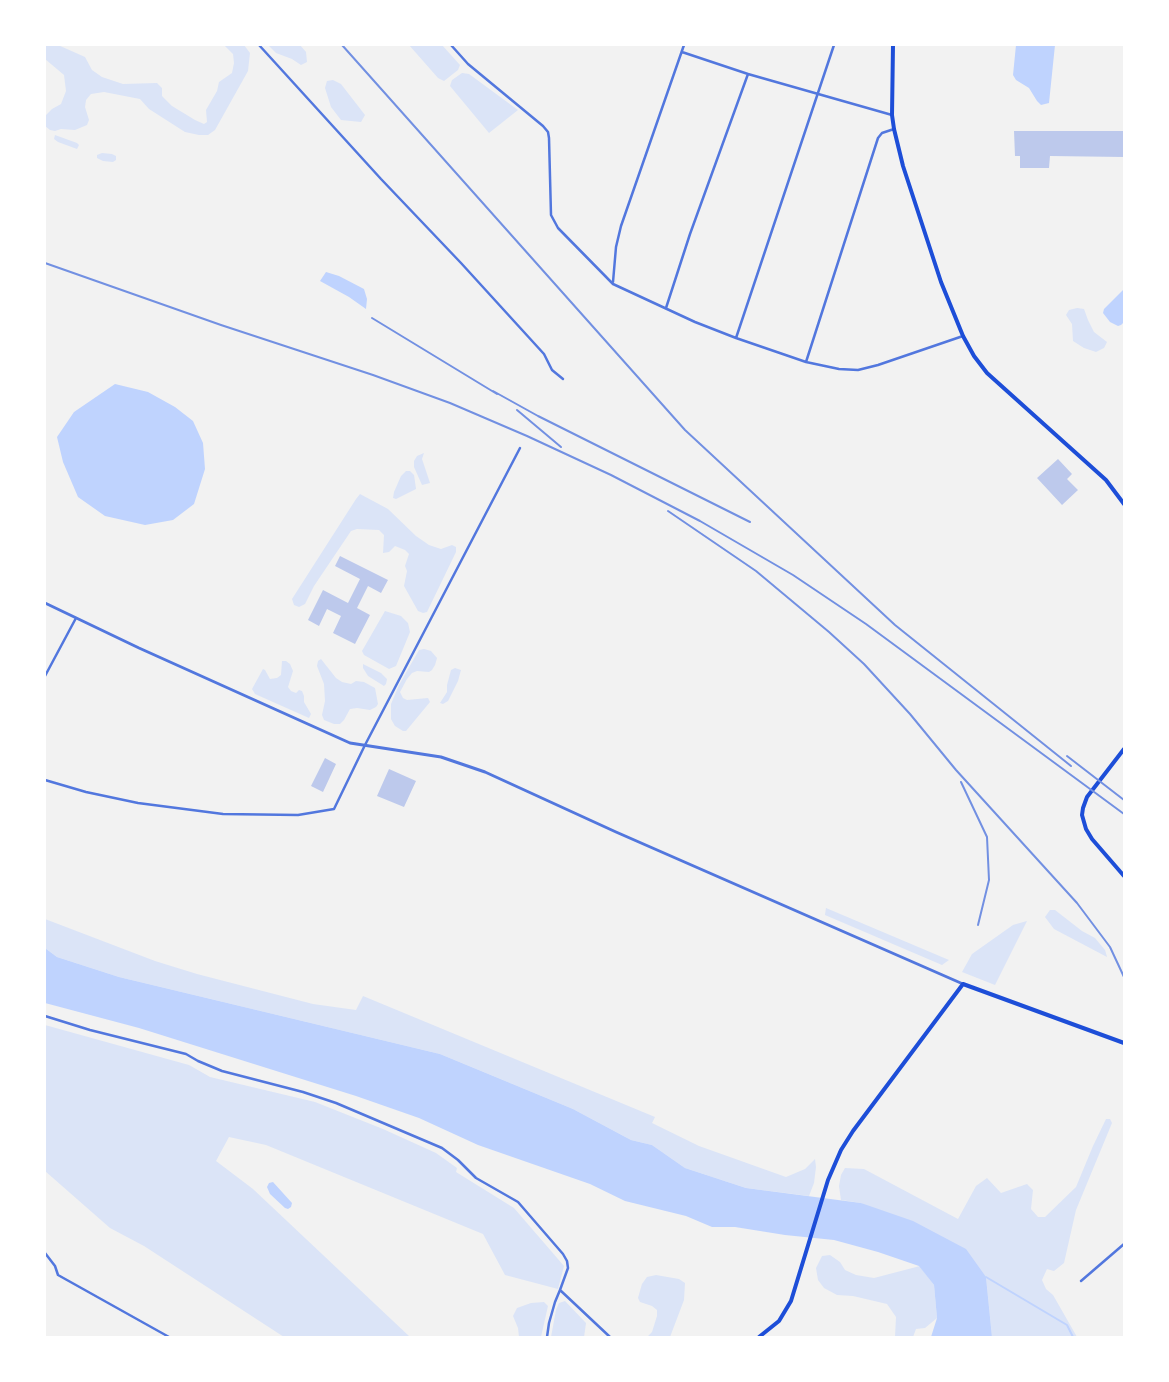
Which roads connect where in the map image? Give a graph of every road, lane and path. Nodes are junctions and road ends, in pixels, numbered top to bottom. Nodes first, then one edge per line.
1 (259, 45) edge
2 (451, 45) edge
3 (684, 45) edge
4 (834, 45) edge
5 (893, 45) edge
6 (682, 52) junction
7 (748, 74) junction
8 (817, 94) junction
9 (892, 115) junction
10 (894, 129) junction
11 (613, 284) junction
12 (666, 308) junction
13 (963, 336) junction
14 (736, 338) junction
15 (806, 362) junction
16 (563, 379) dead end
17 (520, 448) dead end
18 (1124, 504) edge
19 (45, 603) edge
20 (76, 618) junction
21 (45, 676) edge
22 (365, 745) junction
23 (1124, 749) edge
24 (45, 780) edge
25 (1124, 876) edge
26 (963, 984) junction
27 (45, 1016) edge
28 (1124, 1043) edge
29 (1124, 1244) edge
30 (45, 1253) edge
31 (1081, 1281) dead end
32 (560, 1290) junction
33 (169, 1337) edge
34 (546, 1337) edge
35 (610, 1337) edge
36 (760, 1337) edge

1 - 16 street
2 - 11 street
3 - 6 street
4 - 8 street
5 - 9 main road
6 - 7 street
6 - 11 street
7 - 8 street
7 - 12 street
8 - 9 street
8 - 14 street
9 - 10 main road
10 - 13 main road
10 - 15 street
11 - 12 street
12 - 14 street
13 - 15 street
13 - 18 main road
14 - 15 street
17 - 22 street
19 - 20 street
20 - 21 street
20 - 22 street
22 - 24 street
22 - 26 street
23 - 25 main road
26 - 28 main road
26 - 36 main road
27 - 32 street
29 - 31 street
30 - 33 street
32 - 34 street
32 - 35 street

